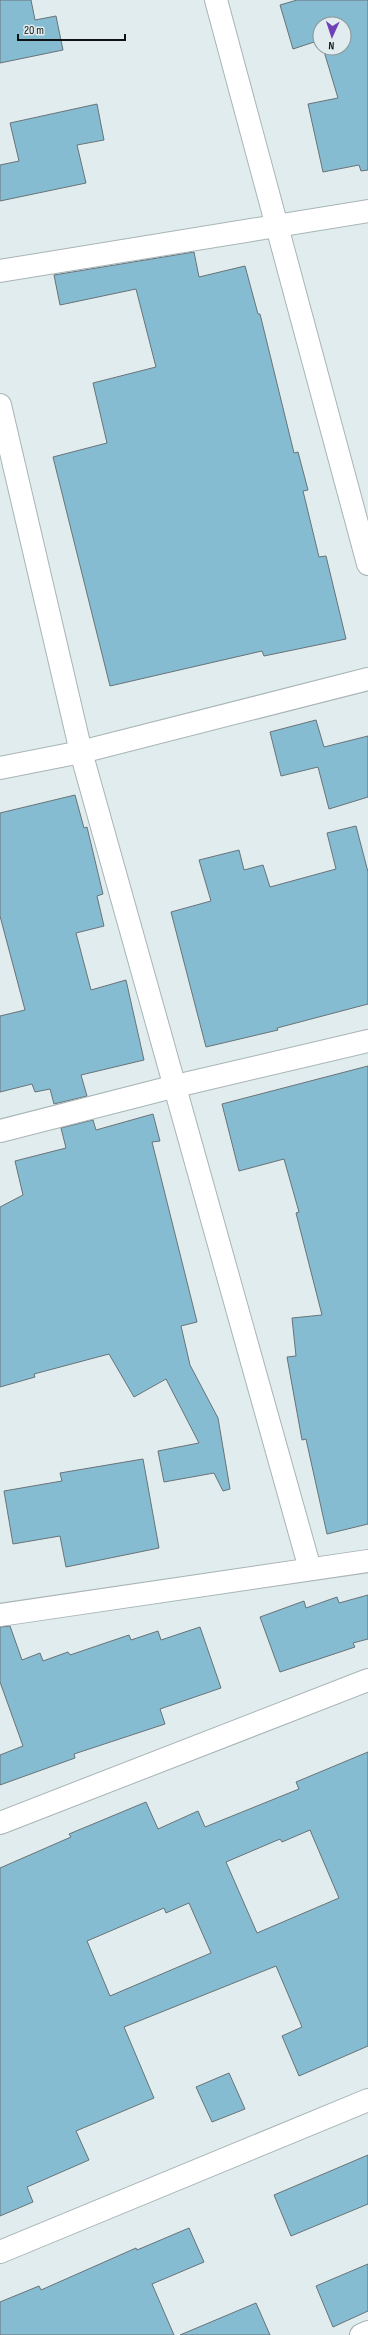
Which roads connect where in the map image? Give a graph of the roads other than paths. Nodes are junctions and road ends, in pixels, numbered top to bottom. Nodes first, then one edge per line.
1 (216, 0) edge
2 (368, 211) edge
3 (277, 228) junction
4 (0, 271) edge
5 (0, 405) edge
6 (368, 564) edge
7 (368, 679) edge
8 (81, 752) junction
9 (0, 768) edge
10 (368, 1041) edge
11 (176, 1086) junction
12 (0, 1132) edge
13 (368, 1561) edge
14 (310, 1569) junction
15 (0, 1615) edge
16 (368, 1680) edge
17 (0, 1823) edge
18 (368, 2100) edge
19 (0, 2252) edge
20 (368, 2332) edge
21 (361, 2335) edge

1 - 3 street
2 - 3 street
3 - 4 street
3 - 6 street
5 - 8 street
7 - 8 street
8 - 9 street
8 - 11 street
10 - 11 street
11 - 12 street
11 - 14 street
13 - 14 street
14 - 15 street
16 - 17 street
18 - 19 street
20 - 21 street

